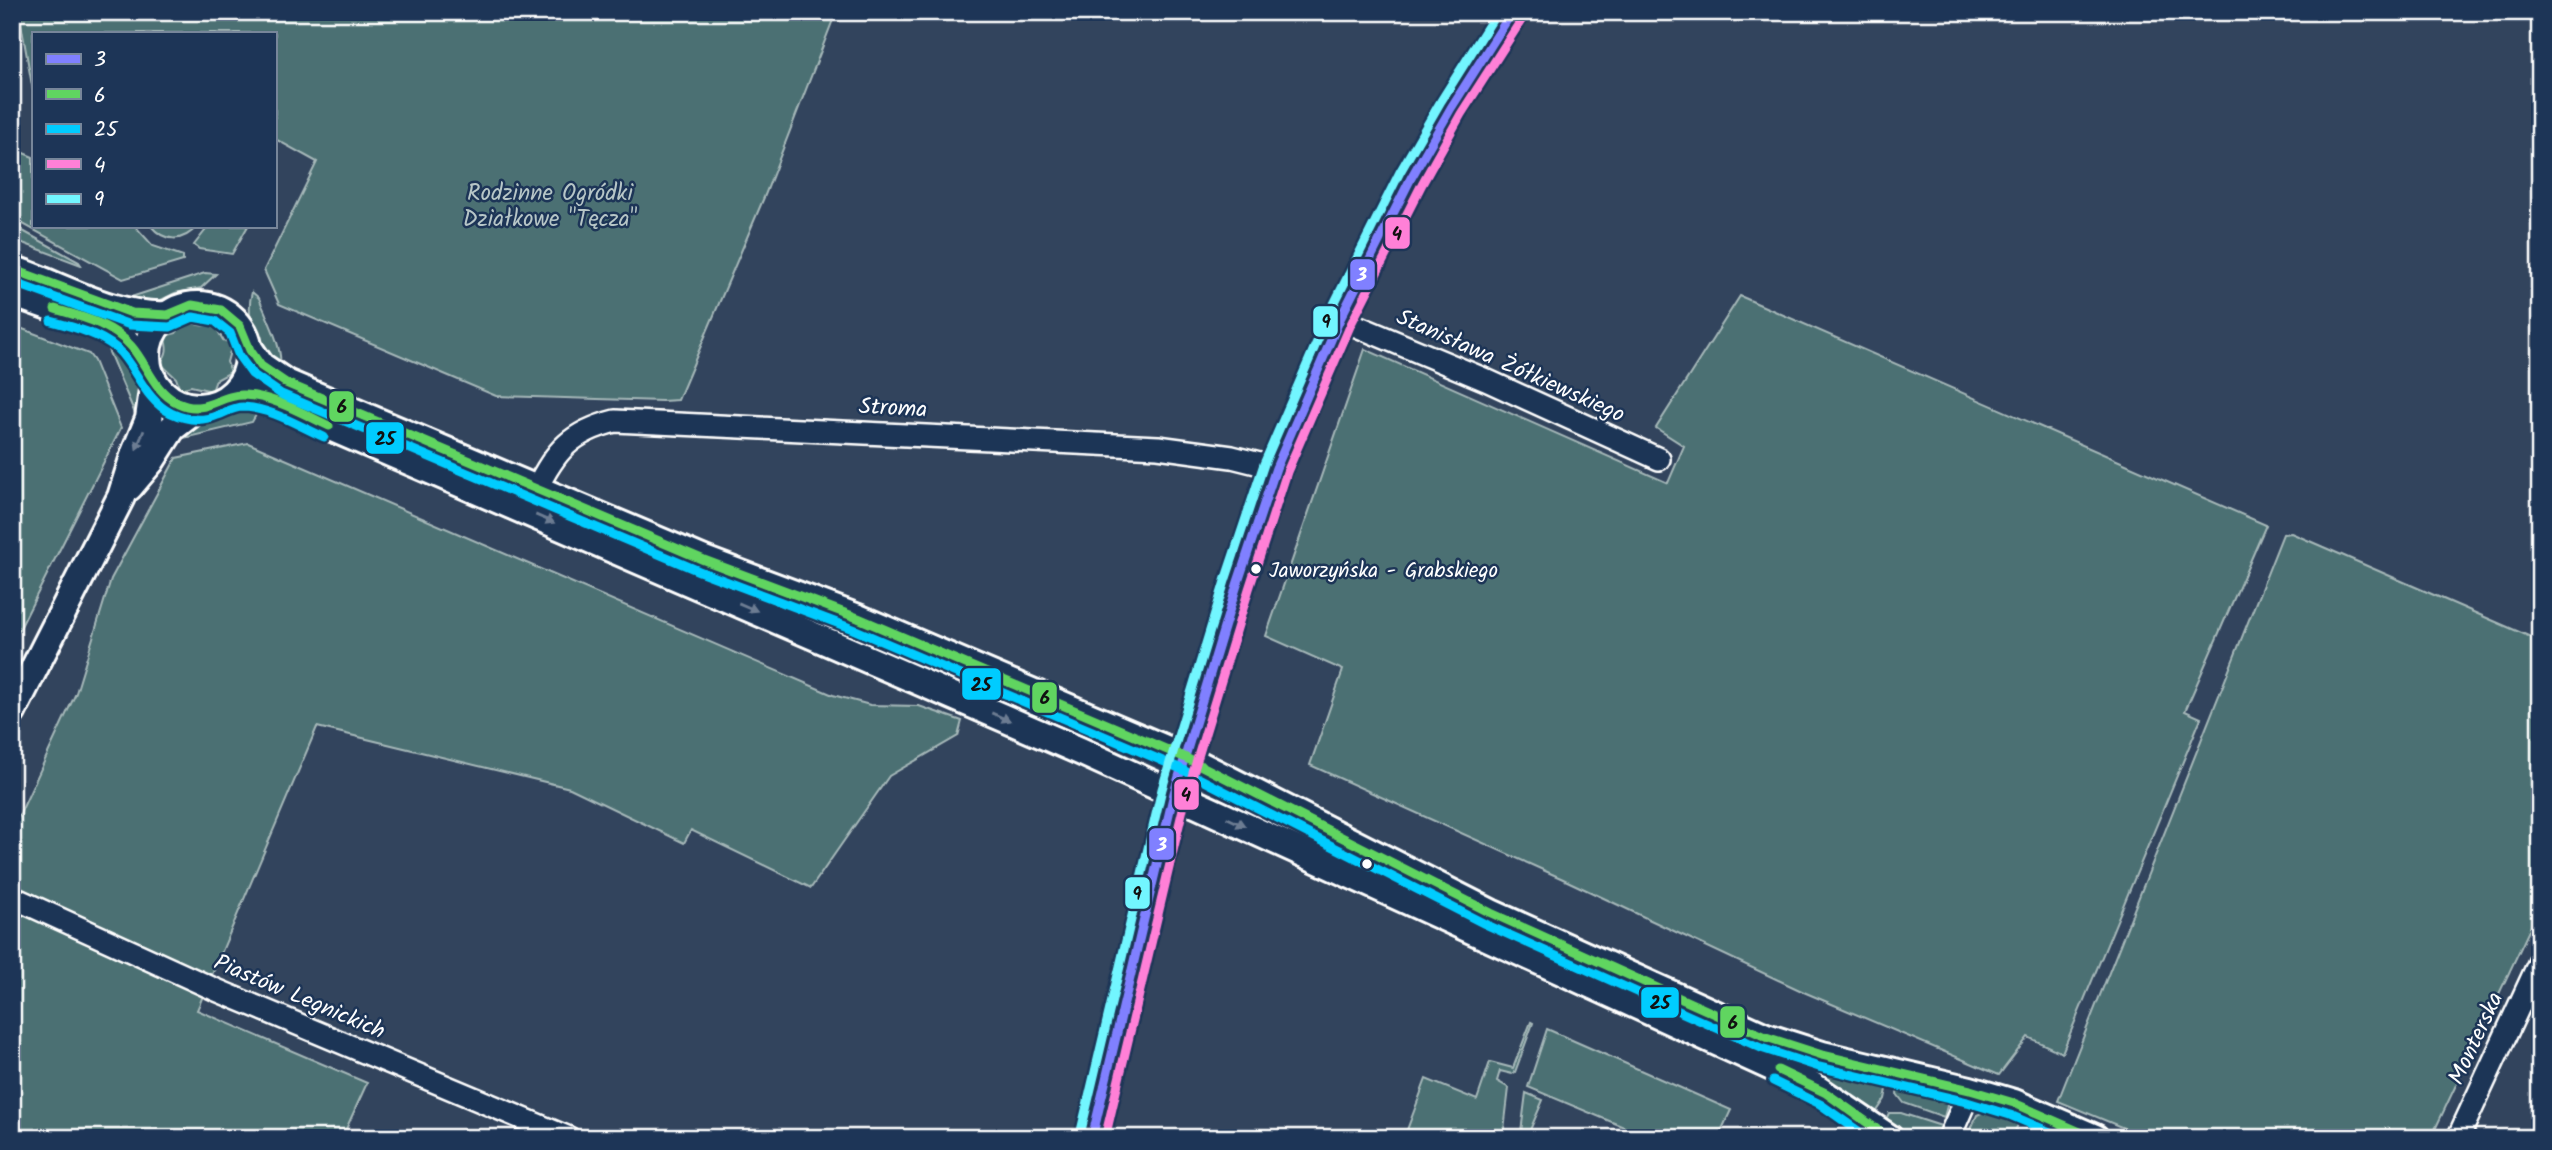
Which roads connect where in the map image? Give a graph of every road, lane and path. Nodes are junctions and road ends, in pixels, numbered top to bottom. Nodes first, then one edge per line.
1 (1513, 12) edge
2 (12, 268) edge
3 (12, 293) edge
4 (168, 315) junction
5 (1340, 319) junction
6 (250, 350) junction
7 (151, 375) junction
8 (232, 396) junction
9 (198, 408) junction
10 (1659, 459) dead end
11 (1276, 468) junction
12 (536, 490) junction
13 (121, 496) junction
14 (12, 712) edge
15 (1184, 757) junction
16 (1174, 793) junction
17 (12, 897) edge
18 (2540, 961) edge
19 (1792, 1046) junction
20 (1781, 1072) junction
21 (1970, 1090) junction
22 (569, 1138) edge
23 (1092, 1138) edge
24 (1889, 1138) edge
25 (1949, 1138) edge
26 (2095, 1138) edge
27 (2458, 1138) edge

1 - 5 street
2 - 4 street
3 - 7 street
4 - 6 street
4 - 7 street
5 - 10 street, Stanisława Żółkiewskiego
5 - 11 street
6 - 8 street
6 - 12 street
7 - 9 street
7 -> 13 street
8 - 9 street
8 -> 16 street
9 - 13 street
11 - 12 street, Stroma
11 - 15 street
12 - 15 street
13 - 14 street
15 - 16 street
15 - 19 street
16 -> 20 street
16 - 23 street
17 - 22 street, Piastów Legnickich
18 - 27 street, Monterska
19 - 20 street
19 - 21 street
20 - 24 street
21 - 25 street
21 - 26 street

